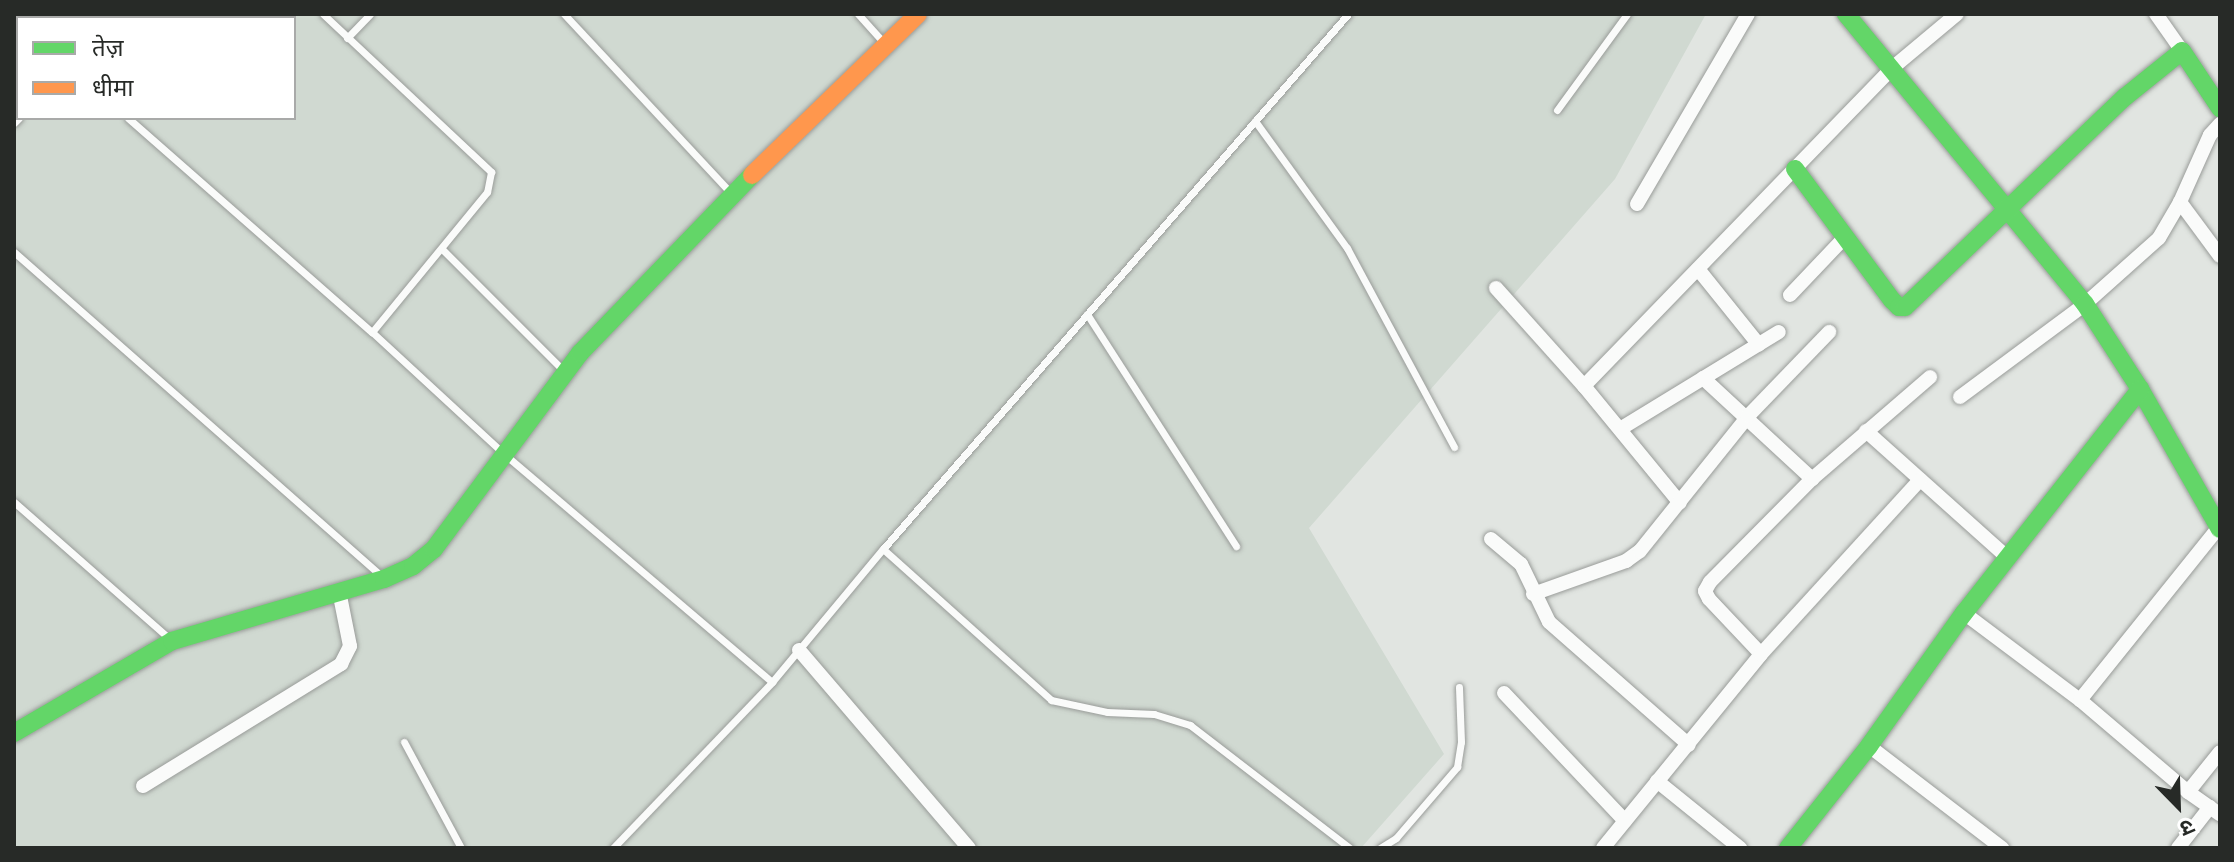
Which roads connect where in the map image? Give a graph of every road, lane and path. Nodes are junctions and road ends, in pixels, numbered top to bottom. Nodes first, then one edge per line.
1 (323, 14) edge
2 (370, 14) edge
3 (564, 14) edge
4 (858, 14) edge
5 (918, 14) edge
6 (1348, 14) edge
7 (1627, 14) edge
8 (1748, 14) edge
9 (1846, 14) edge
10 (1957, 14) edge
11 (2156, 14) edge
12 (347, 38) junction
13 (886, 44) junction
14 (2182, 51) junction
15 (1890, 70) junction
16 (2220, 108) edge
17 (1557, 110) dead end
18 (130, 120) edge
19 (1255, 121) junction
20 (2220, 124) edge
21 (1795, 169) junction
22 (733, 194) junction
23 (2180, 202) junction
24 (1637, 204) dead end
25 (2008, 210) junction
26 (1845, 237) junction
27 (442, 249) junction
28 (14, 252) edge
29 (2220, 256) edge
30 (1698, 269) junction
31 (1496, 288) dead end
32 (1790, 295) dead end
33 (2085, 304) junction
34 (1087, 314) junction
35 (372, 332) junction
36 (1779, 332) dead end
37 (1829, 332) dead end
38 (1759, 345) junction
39 (564, 371) junction
40 (1930, 377) dead end
41 (1703, 378) junction
42 (1584, 386) junction
43 (2140, 389) junction
44 (1960, 397) dead end
45 (1748, 416) junction
46 (1620, 429) junction
47 (1866, 431) junction
48 (1454, 447) dead end
49 (503, 453) junction
50 (1812, 479) junction
51 (1920, 480) junction
52 (14, 502) edge
53 (1680, 503) junction
54 (2219, 528) edge
55 (1491, 539) dead end
56 (1236, 546) dead end
57 (883, 549) junction
58 (2008, 558) junction
59 (384, 579) junction
60 (339, 591) junction
61 (1533, 594) junction
62 (1964, 613) junction
63 (172, 641) junction
64 (799, 650) junction
65 (1761, 654) junction
66 (772, 682) junction
67 (1459, 687) dead end
68 (1504, 693) dead end
69 (2080, 700) junction
70 (14, 733) edge
71 (404, 742) dead end
72 (1689, 745) junction
73 (1869, 746) junction
74 (2220, 752) edge
75 (1657, 781) junction
76 (143, 786) dead end
77 (2188, 792) junction
78 (2215, 810) edge
79 (1625, 821) junction
80 (461, 848) edge
81 (613, 848) edge
82 (969, 848) edge
83 (1350, 848) edge
84 (1380, 848) edge
85 (1603, 848) edge
86 (1740, 848) edge
87 (1788, 848) edge
88 (2002, 848) edge
89 (2178, 848) edge

1 - 12 lane
2 - 12 lane
3 - 22 lane
4 - 13 lane
5 - 13 street
6 - 19 lane
7 - 17 lane
8 - 24 street
9 - 15 street
10 - 15 street
11 - 14 street
12 - 27 lane
13 - 22 street
14 - 16 street
14 - 25 street
15 - 21 street
15 - 25 street
18 - 35 lane
19 - 34 lane
19 - 48 lane
20 - 23 street
21 - 26 street
21 - 30 street
22 - 39 street
23 - 29 street
23 - 33 street
25 - 26 street
25 - 33 street
26 - 32 street
27 - 35 lane
27 - 39 lane
28 - 59 lane
30 - 38 street
30 - 42 street
31 - 42 street
33 - 43 street
33 - 44 street
34 - 56 lane
34 - 57 lane
35 - 49 lane
36 - 38 street
37 - 45 street
38 - 41 street
39 - 49 street
40 - 47 street
41 - 45 street
41 - 46 street
42 - 46 street
43 - 54 street
43 - 58 street
45 - 50 street
45 - 53 street
46 - 53 street
47 - 50 street
47 - 51 street
49 - 59 street
49 - 66 lane
50 - 65 street
51 - 58 street
51 - 65 street
52 - 63 lane
53 - 61 street
54 - 69 street
55 - 61 street
57 - 64 lane
57 - 83 lane
58 - 62 street
59 - 60 street
60 - 63 street
60 - 76 street
61 - 72 street
62 - 69 street
62 - 73 street
63 - 70 street
64 - 66 lane
64 - 82 street
65 - 72 street
66 - 81 lane
67 - 84 lane
68 - 79 street
69 - 77 street
71 - 80 lane
72 - 75 street
73 - 87 street
73 - 88 street
74 - 77 street
75 - 79 street
75 - 86 street
77 - 78 street
78 - 89 street
79 - 85 street

